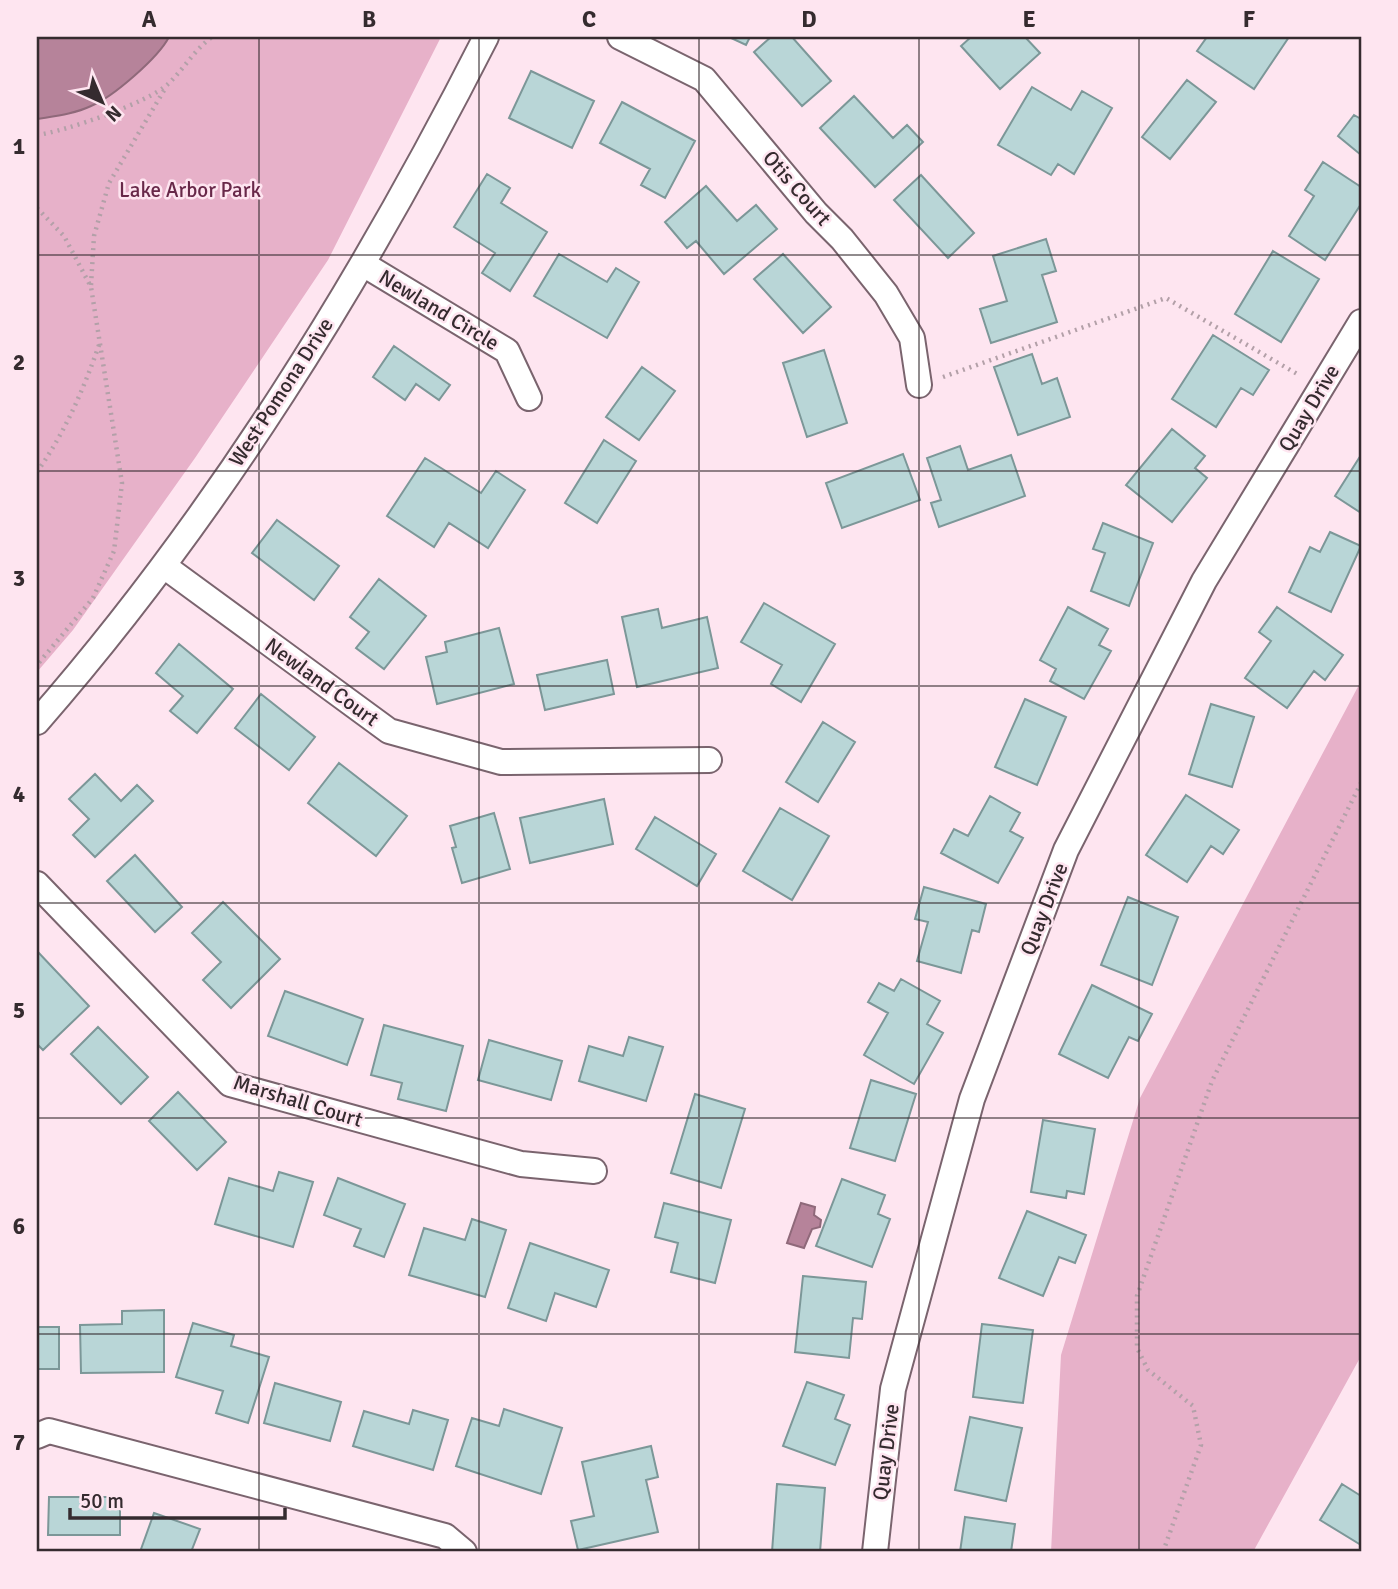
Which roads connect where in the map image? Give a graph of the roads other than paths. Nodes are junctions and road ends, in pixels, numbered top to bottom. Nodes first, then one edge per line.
1 (486, 37) edge
2 (620, 37) edge
3 (363, 264) junction
4 (1361, 322) edge
5 (919, 385) road end
6 (529, 398) dead end
7 (164, 566) junction
8 (37, 722) edge
9 (709, 760) dead end
10 (37, 884) edge
11 (594, 1171) dead end
12 (37, 1436) edge
13 (464, 1552) edge
14 (875, 1552) edge

1 - 3 street, West Pomona Drive
2 - 5 street, Otis Court
3 - 6 street, Newland Circle
3 - 7 street, West Pomona Drive
4 - 14 street, Quay Drive
7 - 8 street, West Pomona Drive
7 - 9 street, Newland Court
10 - 11 street, Marshall Court
12 - 13 street

